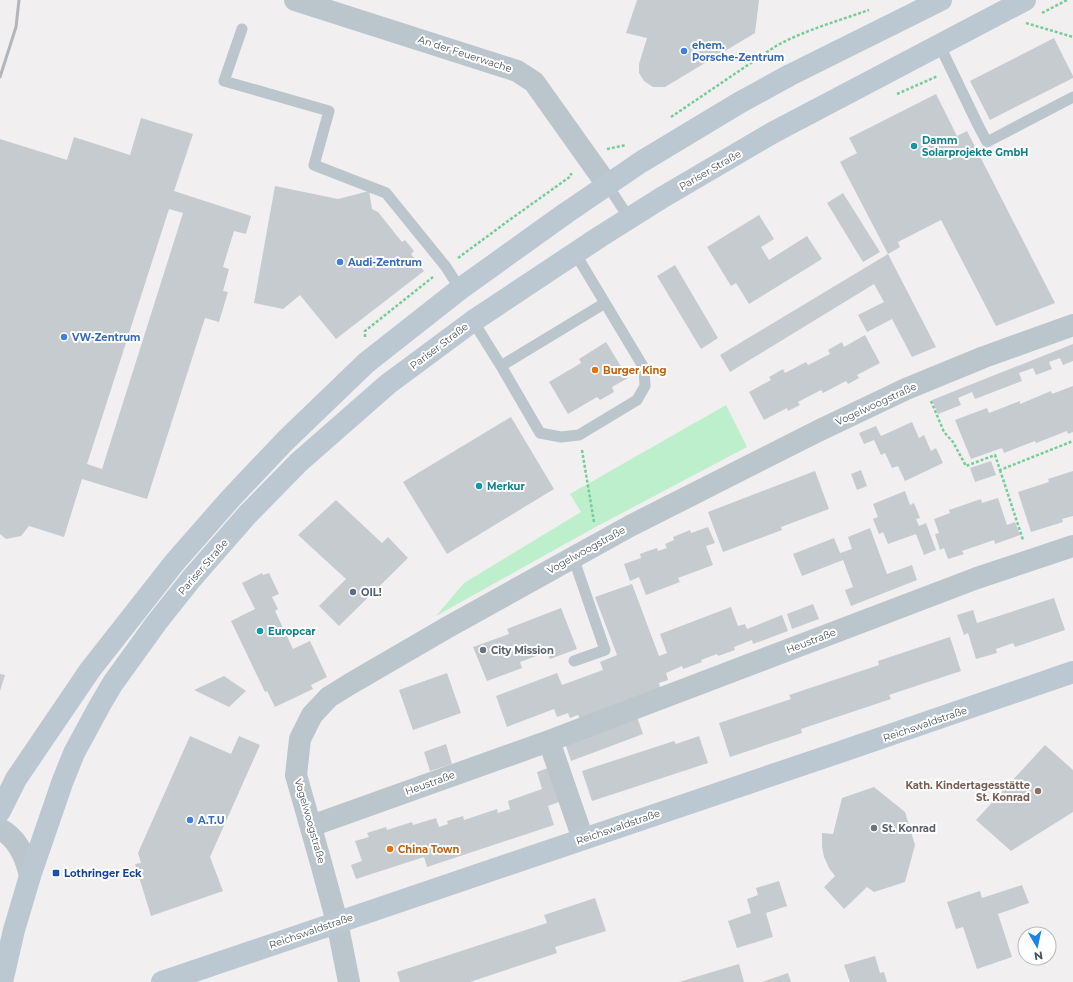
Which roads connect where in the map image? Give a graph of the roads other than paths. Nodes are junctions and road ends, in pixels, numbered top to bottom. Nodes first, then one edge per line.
1 (295, 0) edge
2 (941, 0) edge
3 (1025, 0) edge
4 (242, 29) dead end
5 (939, 44) junction
6 (1073, 97) edge
7 (608, 186) junction
8 (629, 218) junction
9 (575, 253) junction
10 (460, 289) junction
11 (605, 303) junction
12 (472, 321) junction
13 (1073, 325) edge
14 (501, 366) junction
15 (1073, 546) edge
16 (574, 557) junction
17 (574, 661) dead end
18 (1073, 672) edge
19 (550, 740) junction
20 (0, 811) edge
21 (311, 826) junction
22 (0, 828) edge
23 (584, 839) junction
24 (30, 876) junction
25 (337, 922) junction
26 (2, 982) edge
27 (162, 982) edge
28 (349, 982) edge

1 - 7 street, An der Feuerwache
2 - 7 main road
3 - 5 main road, Pariser Straße
4 - 10 lane
5 - 6 lane
5 - 8 main road, Pariser Straße
7 - 8 lane
7 - 10 main road
8 - 9 main road, Pariser Straße
9 - 11 lane
9 - 12 main road, Pariser Straße
10 - 20 main road
11 - 14 lane
11 - 14 lane
12 - 14 lane
12 - 24 main road, Pariser Straße
13 - 16 street, Vogelwoogstraße
15 - 19 street, Heustraße
16 - 17 lane
16 - 21 street, Vogelwoogstraße
18 - 23 main road, Reichswaldstraße
19 - 21 street, Heustraße
19 - 23 street
21 - 25 street, Vogelwoogstraße
22 - 24 street
23 - 25 main road, Reichswaldstraße
24 - 26 main road, Pariser Straße
25 - 27 main road, Reichswaldstraße
25 - 28 street, Vogelwoogstraße

